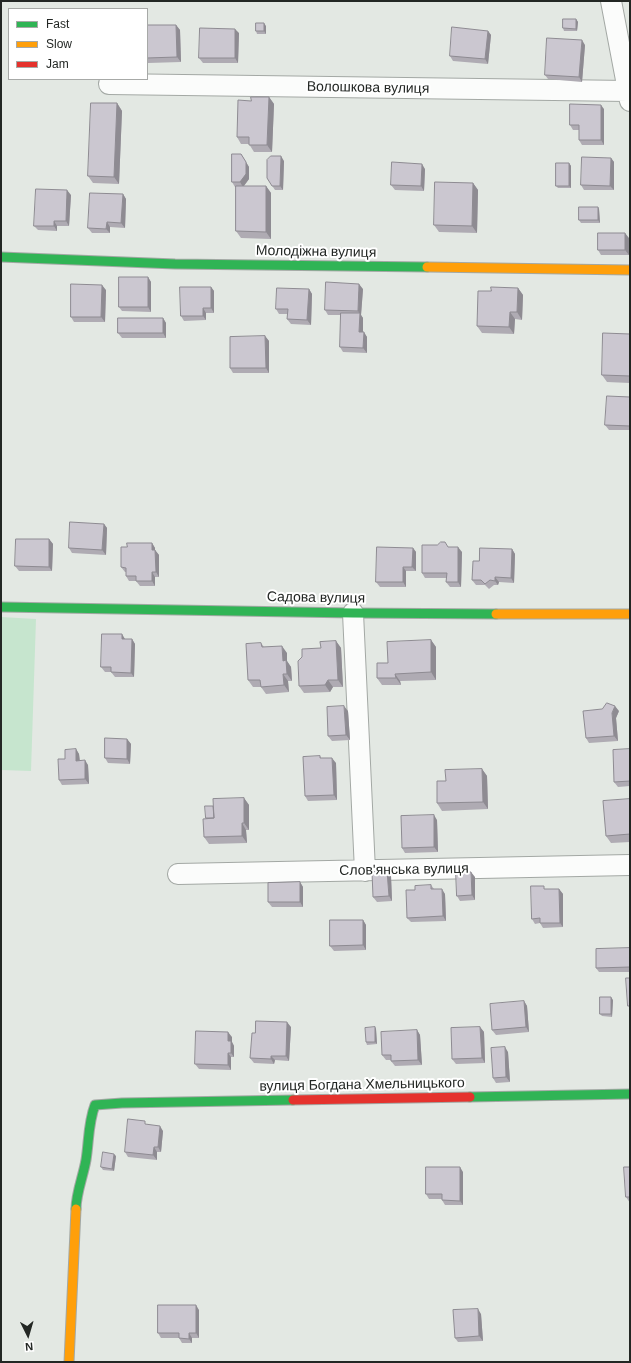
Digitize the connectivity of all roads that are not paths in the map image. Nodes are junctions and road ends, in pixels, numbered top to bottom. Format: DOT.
graph roads {
  1 [pos="611,1"];
  2 [pos="109,84"];
  3 [pos="629,96"];
  4 [pos="1,257"];
  5 [pos="630,270"];
  6 [pos="1,607"];
  7 [pos="353,613"];
  8 [pos="630,614"];
  9 [pos="630,865"];
  10 [pos="365,871"];
  11 [pos="178,874"];
  12 [pos="630,1094"];
  13 [pos="69,1362"];
  1 -- 3 [label="street"];
  2 -- 3 [label="street, Волошкова вулиця"];
  4 -- 5 [label="street, Молодіжна вулиця"];
  6 -- 7 [label="street, Садова вулиця"];
  7 -- 8 [label="street, Садова вулиця"];
  7 -- 10 [label="street"];
  9 -- 10 [label="street, Слов'янська вулиця"];
  10 -- 11 [label="street, Слов'янська вулиця"];
  12 -- 13 [label="street, вулиця Богдана Хмельницького"];
}
